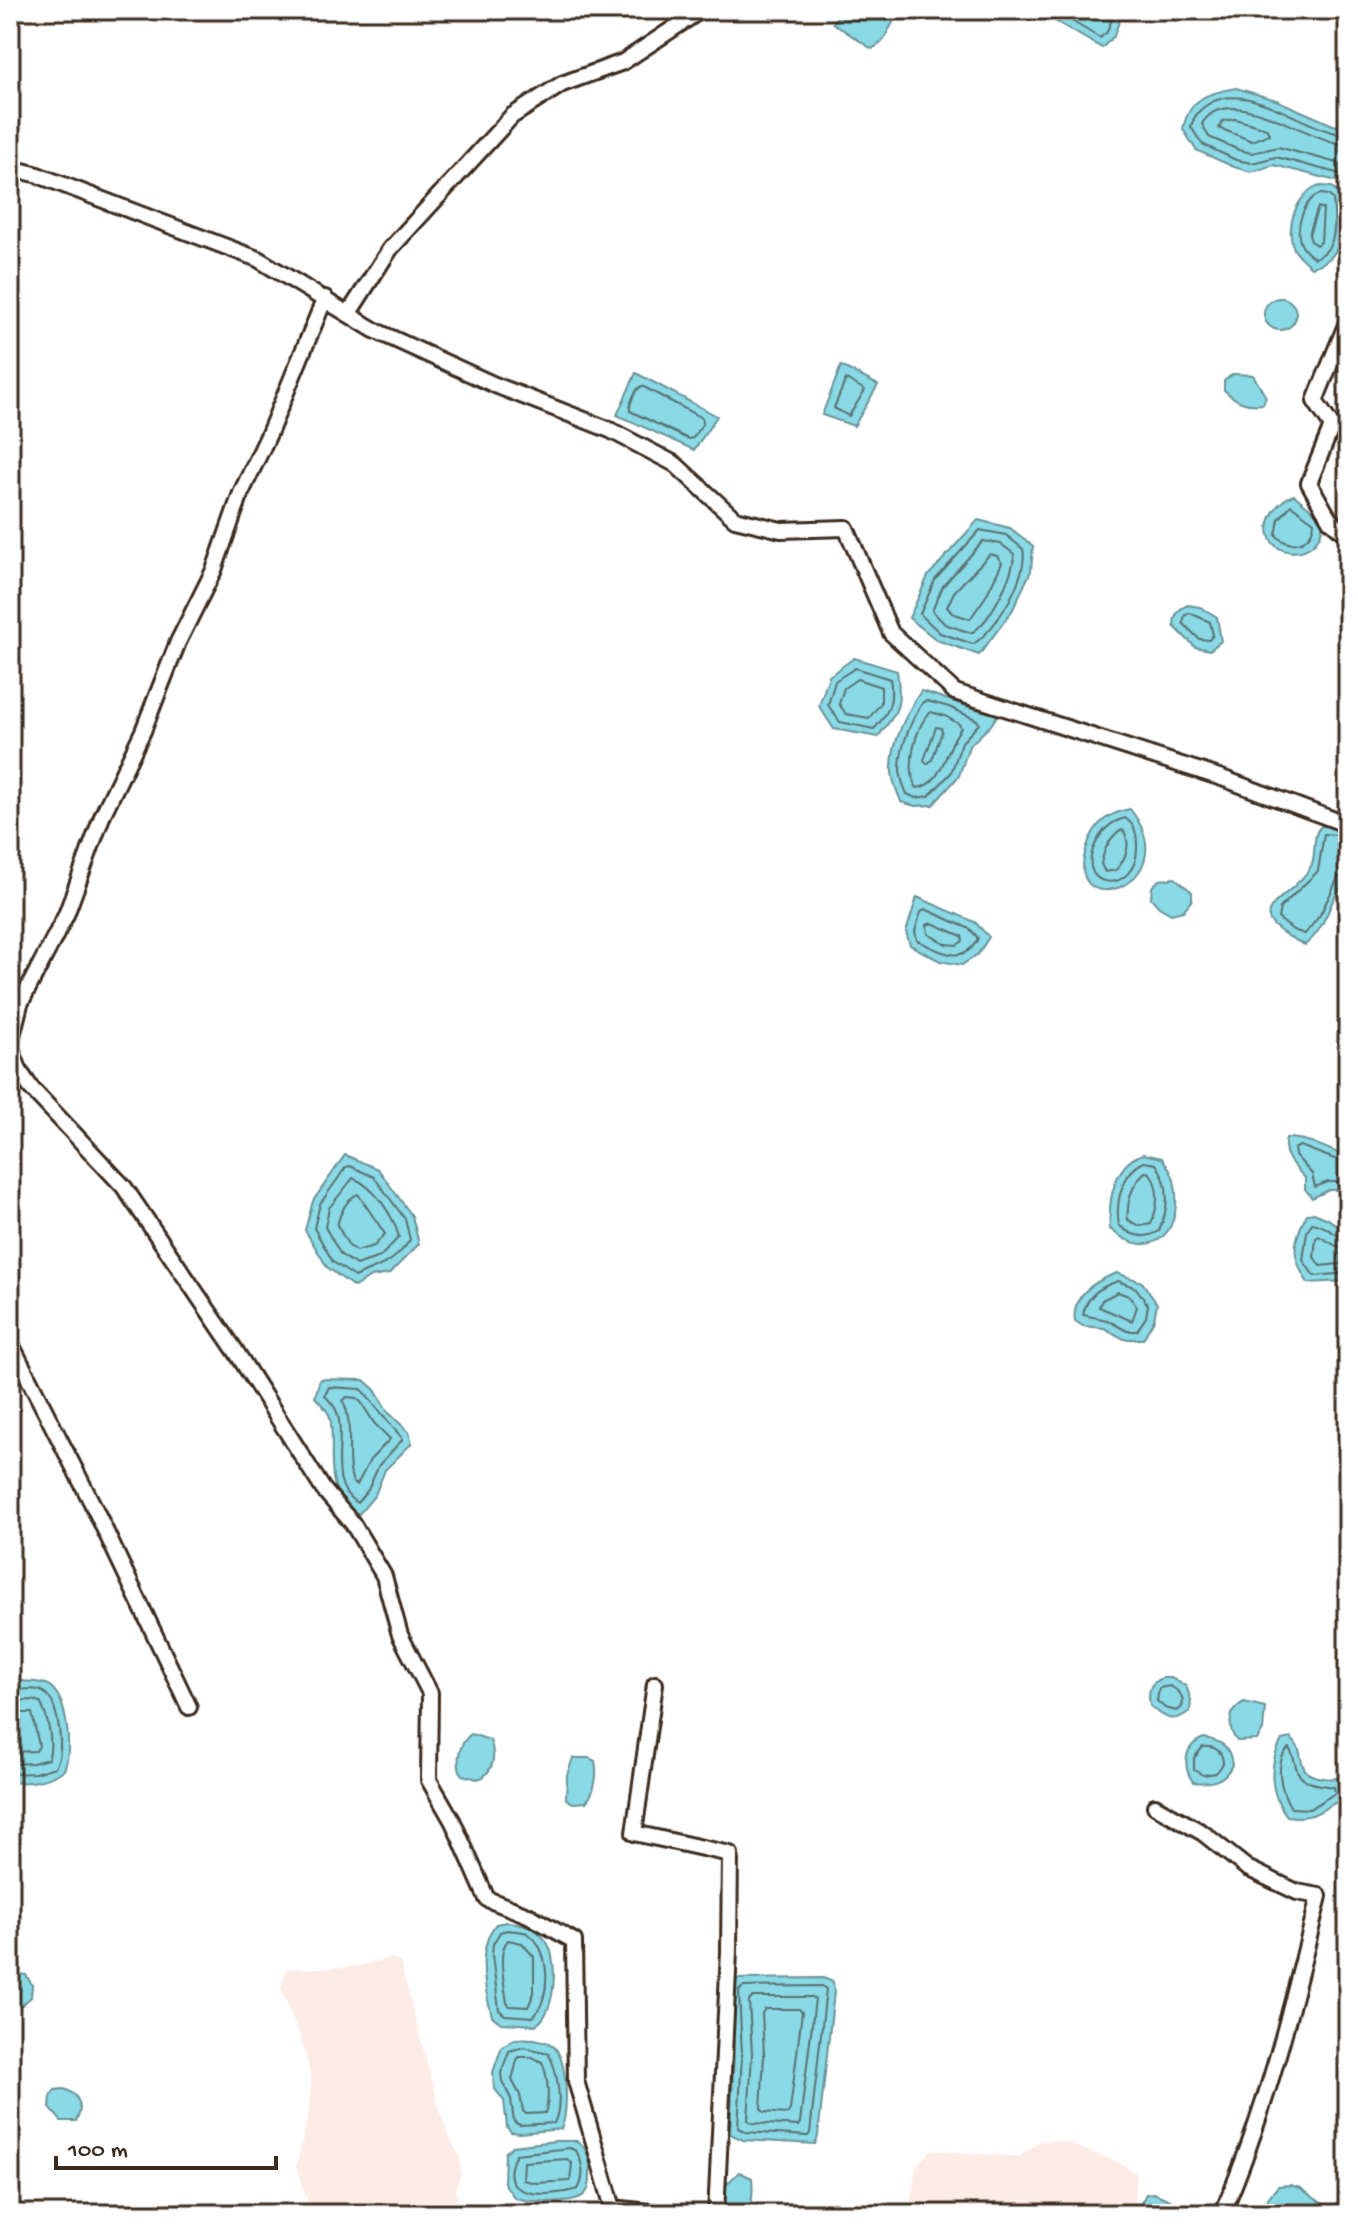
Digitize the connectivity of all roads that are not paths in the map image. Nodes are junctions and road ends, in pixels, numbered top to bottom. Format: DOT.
graph roads {
  1 [pos="701,10"];
  2 [pos="10,168"];
  3 [pos="325,298"];
  4 [pos="349,313"];
  5 [pos="1348,320"];
  6 [pos="1348,536"];
  7 [pos="1348,825"];
  8 [pos="10,1045"];
  9 [pos="10,1342"];
  10 [pos="655,1684"];
  11 [pos="189,1707"];
  12 [pos="1155,1806"];
  13 [pos="667,2214"];
  14 [pos="716,2214"];
  15 [pos="1222,2214"];
  1 -- 4 [label="street"];
  2 -- 3 [label="street"];
  3 -- 4 [label="street"];
  3 -- 8 [label="street"];
  4 -- 7 [label="street"];
  5 -- 6 [label="street"];
  8 -- 13 [label="street"];
  9 -- 11 [label="street"];
  10 -- 14 [label="street"];
  12 -- 15 [label="street"];
}
